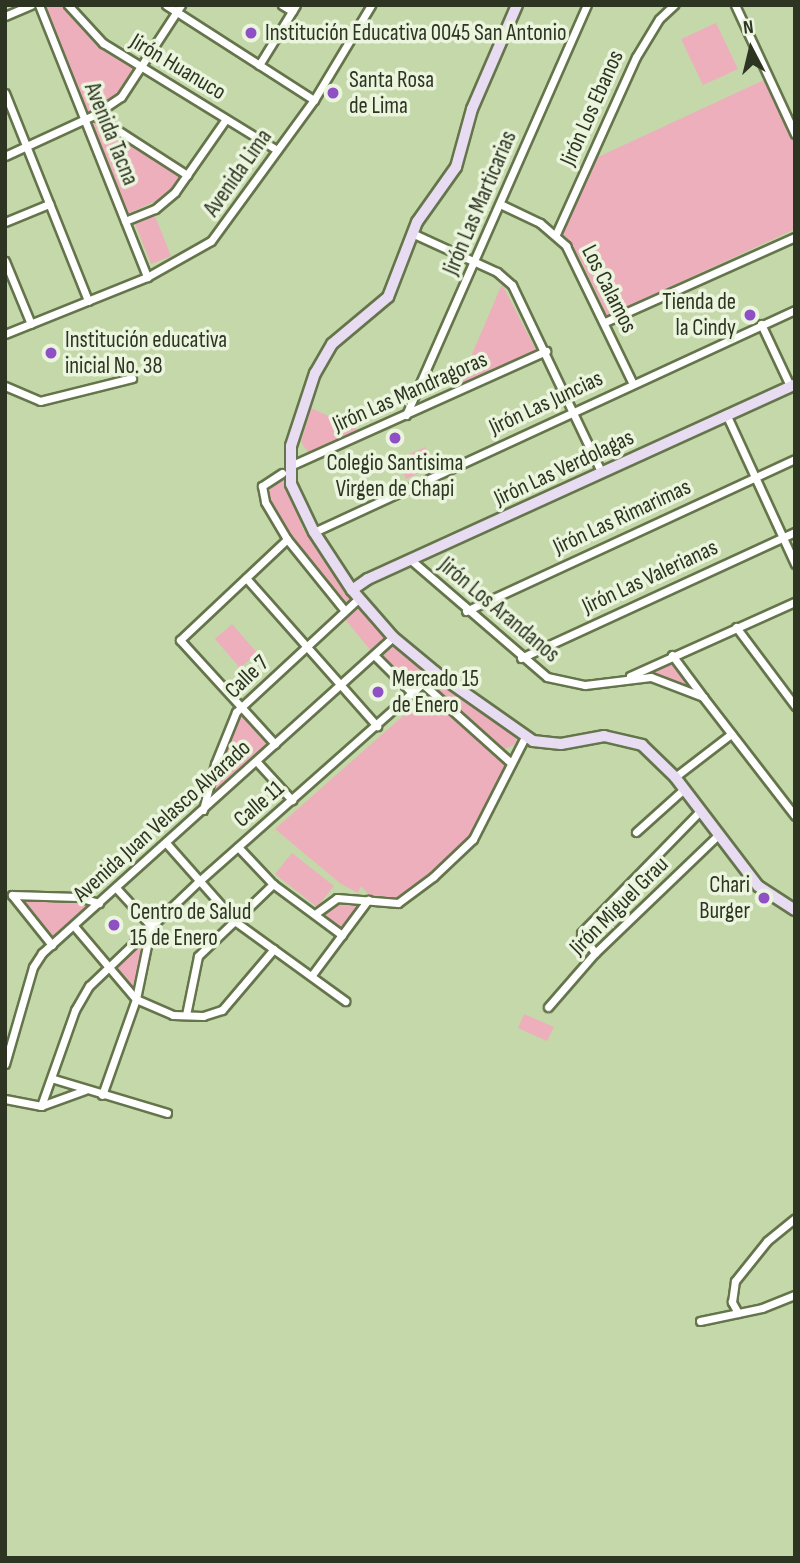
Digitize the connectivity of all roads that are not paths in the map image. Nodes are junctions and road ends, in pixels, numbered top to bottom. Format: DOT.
graph roads {
  1 [pos="31,5"];
  2 [pos="39,5"];
  3 [pos="68,5"];
  4 [pos="166,5"];
  5 [pos="282,5"];
  6 [pos="370,5"];
  7 [pos="517,5"];
  8 [pos="587,5"];
  9 [pos="674,5"];
  10 [pos="735,5"];
  11 [pos="294,8"];
  12 [pos="179,9"];
  13 [pos="5,16"];
  14 [pos="259,65"];
  15 [pos="142,68"];
  16 [pos="5,93"];
  17 [pos="314,100"];
  18 [pos="94,115"];
  19 [pos="226,118"];
  20 [pos="85,120"];
  21 [pos="795,134"];
  22 [pos="26,148"];
  23 [pos="276,150"];
  24 [pos="5,156"];
  25 [pos="187,175"];
  26 [pos="49,204"];
  27 [pos="500,204"];
  28 [pos="125,221"];
  29 [pos="5,222"];
  30 [pos="414,234"];
  31 [pos="556,234"];
  32 [pos="795,237"];
  33 [pos="5,261"];
  34 [pos="476,264"];
  35 [pos="147,277"];
  36 [pos="88,301"];
  37 [pos="795,310"];
  38 [pos="605,322"];
  39 [pos="31,324"];
  40 [pos="761,324"];
  41 [pos="5,334"];
  42 [pos="545,351"];
  43 [pos="132,378"];
  44 [pos="633,384"];
  45 [pos="792,385"];
  46 [pos="5,386"];
  47 [pos="573,412"];
  48 [pos="726,414"];
  49 [pos="406,415"];
  50 [pos="795,459"];
  51 [pos="286,470"];
  52 [pos="601,472"];
  53 [pos="754,477"];
  54 [pos="314,532"];
  55 [pos="795,532"];
  56 [pos="782,538"];
  57 [pos="287,539"];
  58 [pos="411,561"];
  59 [pos="795,564"];
  60 [pos="246,578"];
  61 [pos="356,594"];
  62 [pos="795,602"];
  63 [pos="345,611"];
  64 [pos="466,611"];
  65 [pos="736,627"];
  66 [pos="393,637"];
  67 [pos="306,649"];
  68 [pos="375,656"];
  69 [pos="672,656"];
  70 [pos="521,658"];
  71 [pos="435,672"];
  72 [pos="626,678"];
  73 [pos="424,685"];
  74 [pos="342,688"];
  75 [pos="414,695"];
  76 [pos="704,697"];
  77 [pos="242,706"];
  78 [pos="795,706"];
  79 [pos="377,726"];
  80 [pos="731,734"];
  81 [pos="525,737"];
  82 [pos="275,744"];
  83 [pos="257,762"];
  84 [pos="511,763"];
  85 [pos="675,777"];
  86 [pos="684,789"];
  87 [pos="292,800"];
  88 [pos="204,810"];
  89 [pos="701,810"];
  90 [pos="795,816"];
  91 [pos="636,832"];
  92 [pos="719,834"];
  93 [pos="167,844"];
  94 [pos="238,847"];
  95 [pos="198,882"];
  96 [pos="273,884"];
  97 [pos="117,889"];
  98 [pos="368,900"];
  99 [pos="99,903"];
  100 [pos="795,910"];
  101 [pos="315,914"];
  102 [pos="236,922"];
  103 [pos="74,926"];
  104 [pos="151,926"];
  105 [pos="342,935"];
  106 [pos="51,945"];
  107 [pos="274,949"];
  108 [pos="595,953"];
  109 [pos="110,967"];
  110 [pos="312,975"];
  111 [pos="136,999"];
  112 [pos="345,1001"];
  113 [pos="548,1007"];
  114 [pos="186,1015"];
  115 [pos="5,1064"];
  116 [pos="54,1079"];
  117 [pos="85,1090"];
  118 [pos="102,1095"];
  119 [pos="5,1099"];
  120 [pos="41,1106"];
  121 [pos="167,1113"];
  122 [pos="795,1218"];
  123 [pos="795,1295"];
  124 [pos="737,1313"];
  125 [pos="700,1321"];
  1 -- 13 [label="street"];
  2 -- 20 [label="street, Avenida Tacna"];
  3 -- 15 [label="street, Jirón Huanuco"];
  4 -- 12 [label="street"];
  5 -- 11 [label="street"];
  6 -- 17 [label="street, Avenida Lima"];
  7 -- 30 [label="street"];
  8 -- 27 [label="street, Jirón Las Marticarias"];
  9 -- 31 [label="street, Jirón Los Ebanos"];
  10 -- 21 [label="street"];
  11 -- 14 [label="street"];
  12 -- 14 [label="street"];
  12 -- 15 [label="street"];
  14 -- 17 [label="street"];
  15 -- 18 [label="street"];
  15 -- 19 [label="street, Jirón Huanuco"];
  16 -- 22 [label="street"];
  17 -- 23 [label="street, Avenida Lima"];
  18 -- 20 [label="street"];
  18 -- 25 [label="street"];
  19 -- 23 [label="street, Jirón Huanuco"];
  19 -- 25 [label="street"];
  20 -- 22 [label="street"];
  20 -- 28 [label="street, Avenida Tacna"];
  22 -- 24 [label="street"];
  22 -- 26 [label="street"];
  23 -- 35 [label="street, Avenida Lima"];
  25 -- 28 [label="street"];
  26 -- 29 [label="street"];
  26 -- 36 [label="street"];
  27 -- 31 [label="street, Los Calamos"];
  27 -- 34 [label="street, Jirón Las Marticarias"];
  28 -- 35 [label="street, Avenida Tacna"];
  30 -- 34 [label="street"];
  30 -- 51 [label="street"];
  31 -- 38 [label="street, Los Calamos"];
  32 -- 38 [label="street"];
  33 -- 39 [label="street"];
  34 -- 42 [label="street"];
  34 -- 49 [label="street, Jirón Las Marticarias"];
  35 -- 36 [label="street, Avenida Lima"];
  36 -- 39 [label="street, Avenida Lima"];
  37 -- 40 [label="street, Jirón Las Juncias"];
  38 -- 44 [label="street, Los Calamos"];
  39 -- 41 [label="street, Avenida Lima"];
  40 -- 44 [label="street, Jirón Las Juncias"];
  40 -- 45 [label="street"];
  42 -- 47 [label="street"];
  42 -- 49 [label="street, Jirón Las Mandragoras"];
  43 -- 46 [label="street"];
  44 -- 47 [label="street, Jirón Las Juncias"];
  45 -- 48 [label="street, Jirón Las Verdolagas"];
  47 -- 52 [label="street"];
  47 -- 54 [label="street, Jirón Las Juncias"];
  48 -- 52 [label="street, Jirón Las Verdolagas"];
  48 -- 53 [label="street"];
  49 -- 51 [label="street, Jirón Las Mandragoras"];
  50 -- 53 [label="street, Jirón Las Rimarimas"];
  51 -- 54 [label="street"];
  51 -- 57 [label="street"];
  52 -- 58 [label="street, Jirón Las Verdolagas"];
  53 -- 56 [label="street"];
  53 -- 64 [label="street, Jirón Las Rimarimas"];
  54 -- 61 [label="street"];
  55 -- 56 [label="street, Jirón Las Valerianas"];
  56 -- 59 [label="street"];
  56 -- 70 [label="street, Jirón Las Valerianas"];
  57 -- 60 [label="street"];
  57 -- 63 [label="street"];
  58 -- 61 [label="street, Jirón Las Verdolagas"];
  58 -- 64 [label="street, Jirón Los Arandanos"];
  60 -- 67 [label="street"];
  60 -- 77 [label="street"];
  61 -- 63 [label="street, Calle 7"];
  61 -- 66 [label="street"];
  62 -- 65 [label="street"];
  63 -- 67 [label="street, Calle 7"];
  64 -- 70 [label="street, Jirón Los Arandanos"];
  65 -- 69 [label="street"];
  65 -- 78 [label="street"];
  66 -- 68 [label="street, Avenida Juan Velasco Alvarado"];
  66 -- 71 [label="street"];
  67 -- 74 [label="street"];
  67 -- 77 [label="street, Calle 7"];
  68 -- 74 [label="street, Avenida Juan Velasco Alvarado"];
  68 -- 75 [label="street"];
  69 -- 72 [label="street"];
  69 -- 76 [label="street"];
  70 -- 72 [label="street, Jirón Los Arandanos"];
  71 -- 73 [label="street, Calle 11"];
  71 -- 81 [label="street"];
  72 -- 76 [label="street, Jirón Los Arandanos"];
  73 -- 75 [label="street, Calle 11"];
  73 -- 84 [label="street"];
  74 -- 79 [label="street"];
  74 -- 82 [label="street, Avenida Juan Velasco Alvarado"];
  75 -- 79 [label="street, Calle 11"];
  76 -- 80 [label="street"];
  77 -- 82 [label="street"];
  77 -- 88 [label="street, Calle 7"];
  79 -- 87 [label="street, Calle 11"];
  80 -- 85 [label="street"];
  80 -- 90 [label="street"];
  81 -- 84 [label="street"];
  81 -- 85 [label="street"];
  82 -- 83 [label="street, Avenida Juan Velasco Alvarado"];
  83 -- 87 [label="street"];
  83 -- 88 [label="street, Avenida Juan Velasco Alvarado"];
  84 -- 98 [label="street"];
  85 -- 86 [label="street"];
  86 -- 89 [label="street"];
  86 -- 91 [label="street"];
  87 -- 94 [label="street, Calle 11"];
  88 -- 93 [label="street, Avenida Juan Velasco Alvarado"];
  89 -- 92 [label="street"];
  89 -- 108 [label="street"];
  92 -- 100 [label="street"];
  92 -- 108 [label="street, Jirón Miguel Grau"];
  93 -- 95 [label="street"];
  93 -- 97 [label="street, Avenida Juan Velasco Alvarado"];
  94 -- 95 [label="street, Calle 11"];
  94 -- 96 [label="street"];
  95 -- 102 [label="street"];
  95 -- 104 [label="street, Calle 11"];
  96 -- 101 [label="street"];
  96 -- 102 [label="street"];
  97 -- 99 [label="street, Avenida Juan Velasco Alvarado"];
  97 -- 104 [label="street"];
  98 -- 101 [label="street"];
  98 -- 105 [label="street"];
  99 -- 103 [label="street, Avenida Juan Velasco Alvarado"];
  99 -- 106 [label="street"];
  101 -- 105 [label="street"];
  102 -- 107 [label="street"];
  102 -- 114 [label="street"];
  103 -- 106 [label="street, Avenida Juan Velasco Alvarado"];
  103 -- 109 [label="street"];
  104 -- 109 [label="street, Calle 11"];
  104 -- 111 [label="street"];
  105 -- 110 [label="street"];
  106 -- 115 [label="street, Avenida Juan Velasco Alvarado"];
  107 -- 110 [label="street"];
  107 -- 114 [label="street"];
  108 -- 113 [label="street, Jirón Miguel Grau"];
  109 -- 111 [label="street"];
  109 -- 116 [label="street, Calle 11"];
  110 -- 112 [label="street"];
  111 -- 114 [label="street"];
  111 -- 118 [label="street"];
  116 -- 117 [label="street"];
  116 -- 120 [label="street, Calle 11"];
  117 -- 118 [label="street"];
  117 -- 120 [label="street"];
  118 -- 121 [label="street"];
  119 -- 120 [label="street"];
  122 -- 124 [label="street"];
  123 -- 124 [label="street"];
  124 -- 125 [label="street"];
}
